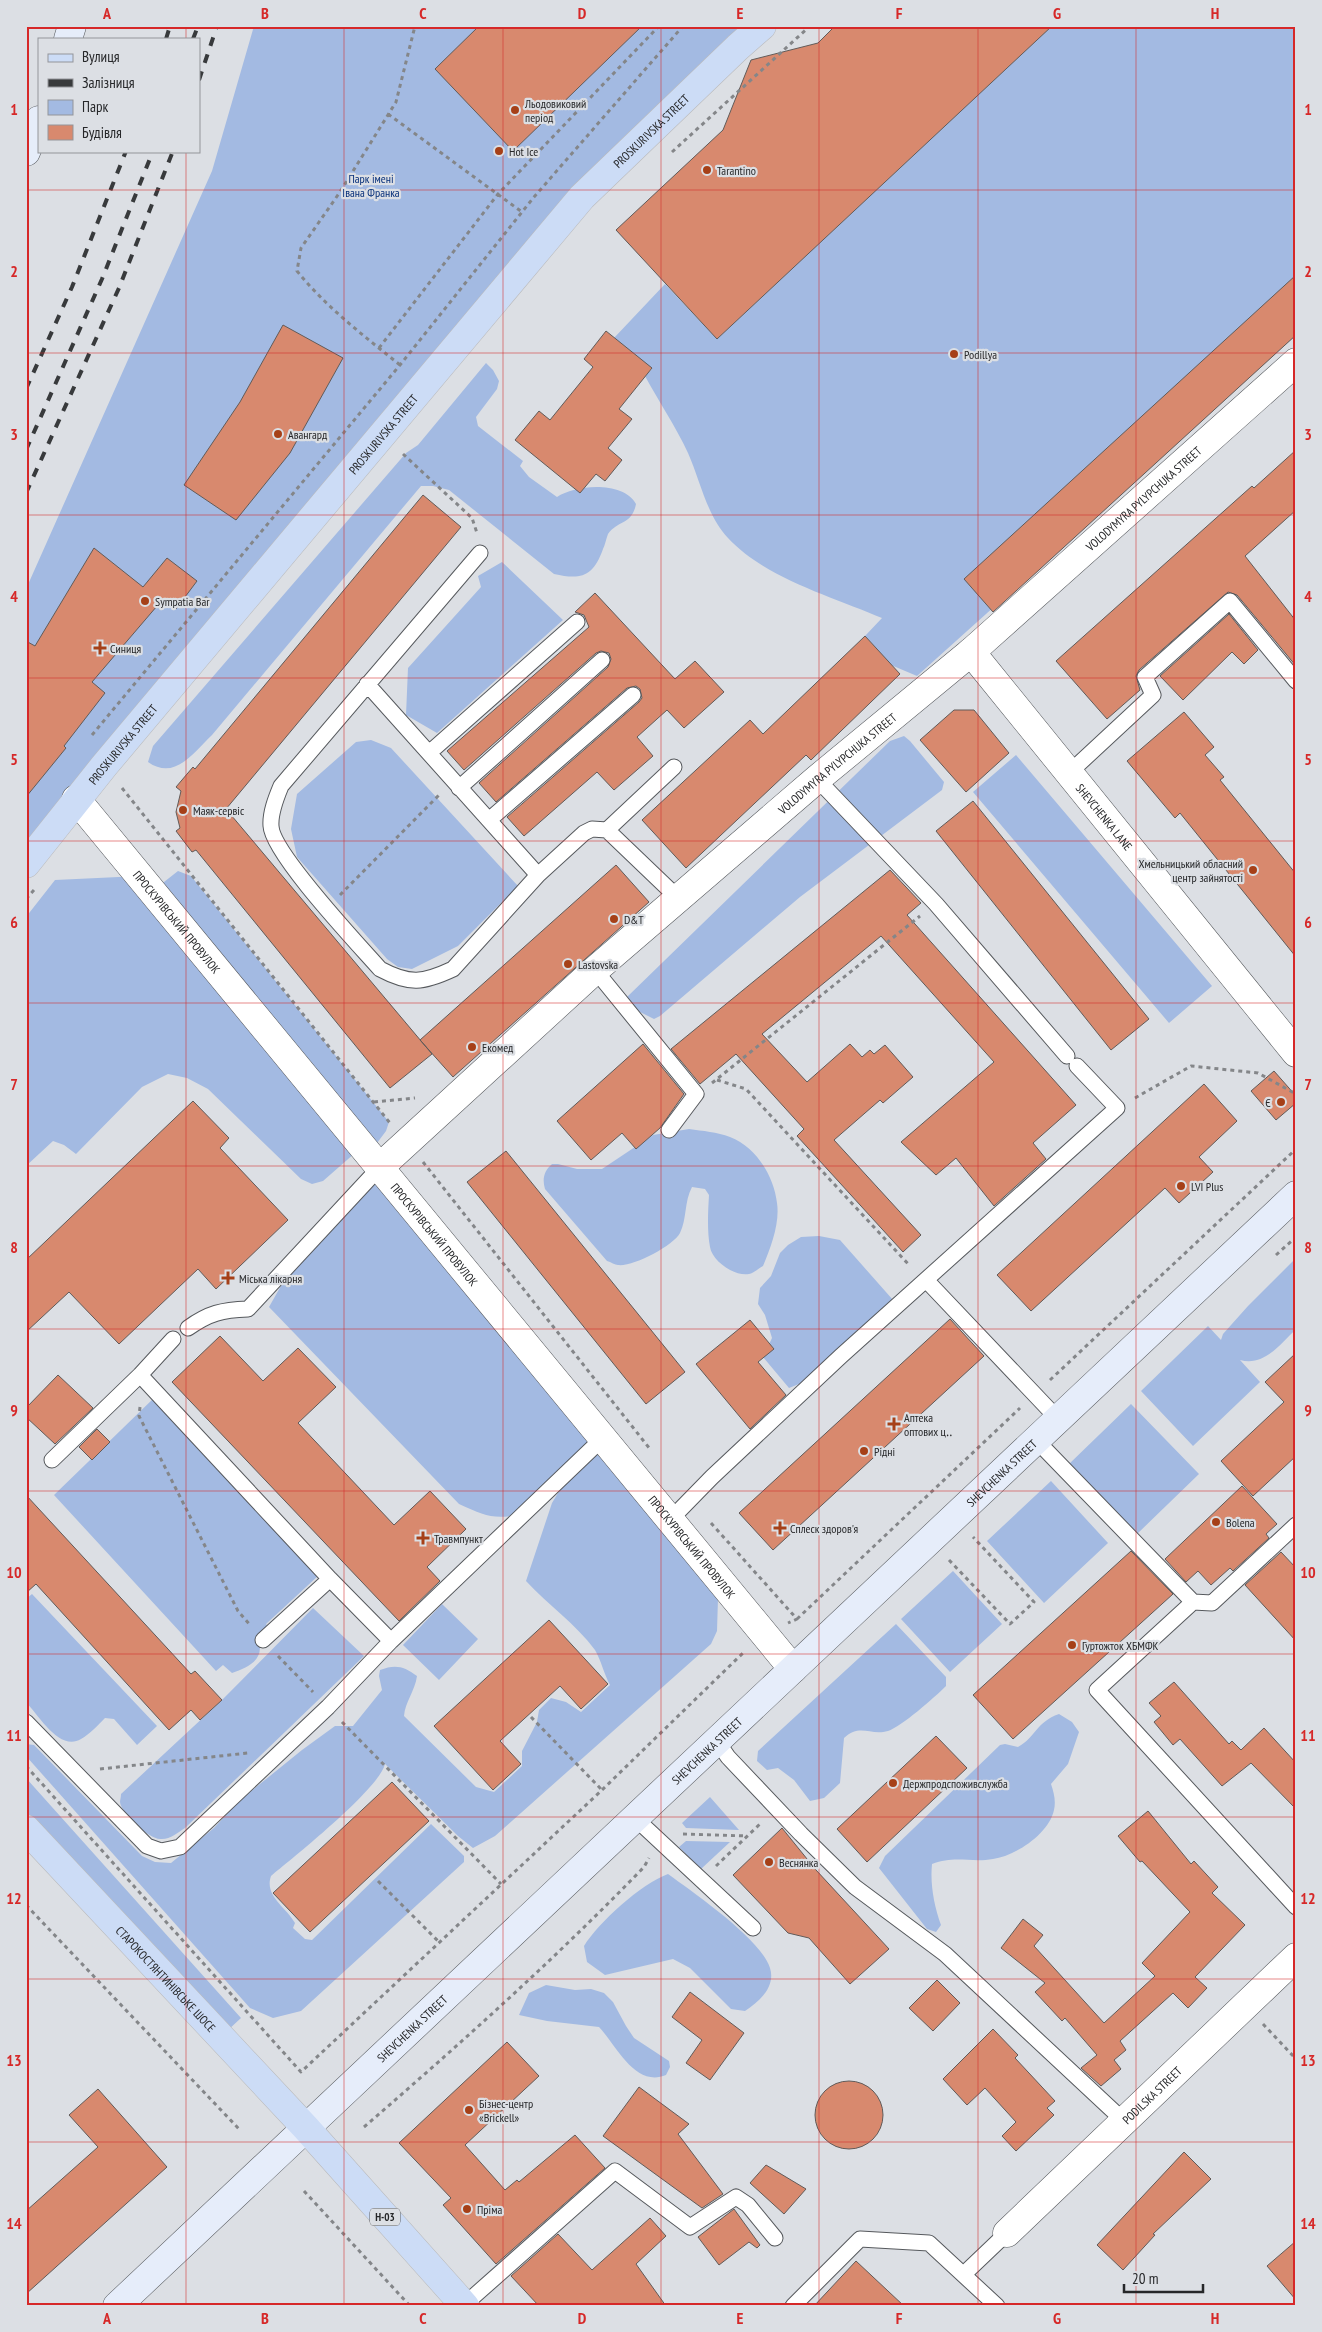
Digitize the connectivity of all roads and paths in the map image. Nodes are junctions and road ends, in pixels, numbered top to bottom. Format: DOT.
graph roads {
  1 [pos="72,26"];
  2 [pos="415,26"];
  3 [pos="659,26"];
  4 [pos="683,26"];
  5 [pos="762,26"];
  6 [pos="810,26"];
  7 [pos="68,38"];
  8 [pos="388,114"];
  9 [pos="38,122"];
  10 [pos="26,152"];
  11 [pos="665,158"];
  12 [pos="498,194"];
  13 [pos="522,212"];
  14 [pos="379,348"];
  15 [pos="1296,362"];
  16 [pos="400,365"];
  17 [pos="408,448"];
  18 [pos="403,454"];
  19 [pos="397,461"];
  20 [pos="480,553"];
  21 [pos="577,622"];
  22 [pos="971,652"];
  23 [pos="602,660"];
  24 [pos="1296,681"];
  25 [pos="367,684"];
  26 [pos="633,695"];
  27 [pos="91,736"];
  28 [pos="429,753"];
  29 [pos="674,767"];
  30 [pos="1069,773"];
  31 [pos="817,779"];
  32 [pos="117,782"];
  33 [pos="456,784"];
  34 [pos="76,799"];
  35 [pos="489,820"];
  36 [pos="607,830"];
  37 [pos="26,864"];
  38 [pos="538,876"];
  39 [pos="678,898"];
  40 [pos="936,904"];
  41 [pos="328,908"];
  42 [pos="595,970"];
  43 [pos="1296,1054"];
  44 [pos="717,1080"];
  45 [pos="696,1094"];
  46 [pos="1296,1094"];
  47 [pos="421,1097"];
  48 [pos="373,1102"];
  49 [pos="1117,1108"];
  50 [pos="669,1130"];
  51 [pos="406,1143"];
  52 [pos="380,1167"];
  53 [pos="1296,1195"];
  54 [pos="1296,1237"];
  55 [pos="1274,1256"];
  56 [pos="927,1281"];
  57 [pos="188,1328"];
  58 [pos="173,1340"];
  59 [pos="140,1375"];
  60 [pos="1058,1419"];
  61 [pos="603,1438"];
  62 [pos="1036,1440"];
  63 [pos="654,1454"];
  64 [pos="52,1460"];
  65 [pos="690,1500"];
  66 [pos="670,1520"];
  67 [pos="1296,1525"];
  68 [pos="969,1533"];
  69 [pos="944,1555"];
  70 [pos="330,1579"];
  71 [pos="1192,1602"];
  72 [pos="764,1634"];
  73 [pos="263,1640"];
  74 [pos="391,1641"];
  75 [pos="793,1669"];
  76 [pos="328,1708"];
  77 [pos="531,1717"];
  78 [pos="26,1722"];
  79 [pos="717,1741"];
  80 [pos="284,1750"];
  81 [pos="26,1766"];
  82 [pos="77,1772"];
  83 [pos="602,1790"];
  84 [pos="777,1808"];
  85 [pos="635,1818"];
  86 [pos="26,1829"];
  87 [pos="747,1836"];
  88 [pos="663,1843"];
  89 [pos="702,1879"];
  90 [pos="378,1881"];
  91 [pos="501,1884"];
  92 [pos="26,1906"];
  93 [pos="1296,1907"];
  94 [pos="753,1928"];
  95 [pos="440,1942"];
  96 [pos="1296,1957"];
  97 [pos="1246,2005"];
  98 [pos="1296,2059"];
  99 [pos="1124,2121"];
  100 [pos="364,2127"];
  101 [pos="306,2128"];
  102 [pos="239,2130"];
  103 [pos="304,2191"];
  104 [pos="1007,2233"];
  105 [pos="775,2238"];
  106 [pos="964,2274"];
  107 [pos="465,2305"];
  108 [pos="117,2306"];
  109 [pos="410,2306"];
  110 [pos="793,2306"];
  111 [pos="996,2306"];
  1 -- 7 [label="main road"];
  2 -- 8 [label="path"];
  3 -- 12 [label="path"];
  4 -- 13 [label="path"];
  5 -- 34 [label="main road, PROSKURIVSKA STREET"];
  6 -- 11 [label="path"];
  8 -- 12 [label="path"];
  8 -- 14 [label="path"];
  9 -- 10 [label="main road"];
  12 -- 13 [label="path"];
  12 -- 14 [label="path"];
  13 -- 16 [label="path"];
  14 -- 16 [label="path"];
  15 -- 22 [label="street, VOLODYMYRA PYLYPCHUKA STREET"];
  16 -- 27 [label="path"];
  17 -- 18 [label="path"];
  18 -- 19 [label="path"];
  18 -- 20 [label="path"];
  20 -- 25 [label="lane"];
  21 -- 28 [label="lane"];
  22 -- 30 [label="street, SHEVCHENKA LANE"];
  22 -- 31 [label="street, VOLODYMYRA PYLYPCHUKA STREET"];
  23 -- 33 [label="lane"];
  24 -- 30 [label="lane"];
  25 -- 28 [label="lane"];
  25 -- 41 [label="lane"];
  26 -- 35 [label="lane"];
  28 -- 33 [label="lane"];
  29 -- 36 [label="lane"];
  30 -- 43 [label="street, SHEVCHENKA LANE"];
  31 -- 39 [label="street, VOLODYMYRA PYLYPCHUKA STREET"];
  31 -- 40 [label="lane"];
  32 -- 48 [label="path"];
  33 -- 35 [label="lane"];
  33 -- 41 [label="path"];
  34 -- 37 [label="main road, PROSKURIVSKA STREET"];
  34 -- 52 [label="street, ПРОСКУРІВСЬКИЙ ПРОВУЛОК"];
  35 -- 38 [label="lane"];
  36 -- 38 [label="lane"];
  36 -- 39 [label="lane"];
  38 -- 41 [label="lane"];
  39 -- 42 [label="street, VOLODYMYRA PYLYPCHUKA STREET"];
  40 -- 44 [label="path"];
  40 -- 49 [label="lane"];
  42 -- 45 [label="lane"];
  42 -- 51 [label="street, VOLODYMYRA PYLYPCHUKA STREET"];
  44 -- 45 [label="path"];
  44 -- 56 [label="path"];
  45 -- 50 [label="lane"];
  46 -- 49 [label="path"];
  47 -- 48 [label="path"];
  48 -- 51 [label="path"];
  49 -- 56 [label="lane"];
  51 -- 52 [label="street, VOLODYMYRA PYLYPCHUKA STREET"];
  51 -- 63 [label="path"];
  52 -- 57 [label="lane"];
  52 -- 61 [label="street, ПРОСКУРІВСЬКИЙ ПРОВУЛОК"];
  53 -- 60 [label="main road, SHEVCHENKA STREET"];
  54 -- 55 [label="path"];
  56 -- 60 [label="lane"];
  56 -- 65 [label="lane"];
  58 -- 59 [label="lane"];
  59 -- 64 [label="lane"];
  59 -- 70 [label="lane"];
  59 -- 73 [label="path"];
  60 -- 62 [label="main road, SHEVCHENKA STREET"];
  61 -- 66 [label="street, ПРОСКУРІВСЬКИЙ ПРОВУЛОК"];
  61 -- 74 [label="lane"];
  62 -- 71 [label="lane"];
  62 -- 75 [label="main road, SHEVCHENKA STREET"];
  65 -- 66 [label="lane"];
  65 -- 72 [label="path"];
  66 -- 72 [label="street, ПРОСКУРІВСЬКИЙ ПРОВУЛОК"];
  67 -- 71 [label="lane"];
  68 -- 69 [label="path"];
  70 -- 73 [label="lane"];
  70 -- 74 [label="lane"];
  71 -- 93 [label="lane"];
  72 -- 75 [label="street, ПРОСКУРІВСЬКИЙ ПРОВУЛОК"];
  72 -- 83 [label="path"];
  73 -- 76 [label="path"];
  74 -- 76 [label="lane"];
  75 -- 79 [label="main road, SHEVCHENKA STREET"];
  76 -- 80 [label="lane"];
  76 -- 91 [label="path"];
  77 -- 83 [label="path"];
  78 -- 82 [label="lane"];
  79 -- 84 [label="lane"];
  79 -- 85 [label="main road, SHEVCHENKA STREET"];
  80 -- 82 [label="path"];
  80 -- 82 [label="lane"];
  81 -- 95 [label="path"];
  83 -- 91 [label="path"];
  84 -- 87 [label="path"];
  84 -- 99 [label="lane"];
  85 -- 88 [label="lane"];
  85 -- 101 [label="main road, SHEVCHENKA STREET"];
  86 -- 101 [label="main road, СТАРОКОСТЯНТИНІВСЬКЕ ШОСЕ"];
  87 -- 88 [label="path"];
  87 -- 89 [label="path"];
  88 -- 89 [label="lane"];
  88 -- 100 [label="path"];
  89 -- 94 [label="lane"];
  90 -- 95 [label="path"];
  91 -- 95 [label="path"];
  92 -- 102 [label="path"];
  96 -- 97 [label="street, PODILSKA STREET"];
  97 -- 98 [label="path"];
  97 -- 99 [label="street, PODILSKA STREET"];
  99 -- 104 [label="street, PODILSKA STREET"];
  101 -- 107 [label="main road, Н-03"];
  101 -- 108 [label="main road, SHEVCHENKA STREET"];
  103 -- 109 [label="path"];
  104 -- 106 [label="lane"];
  105 -- 107 [label="lane"];
  106 -- 110 [label="lane"];
  106 -- 111 [label="lane"];
}
